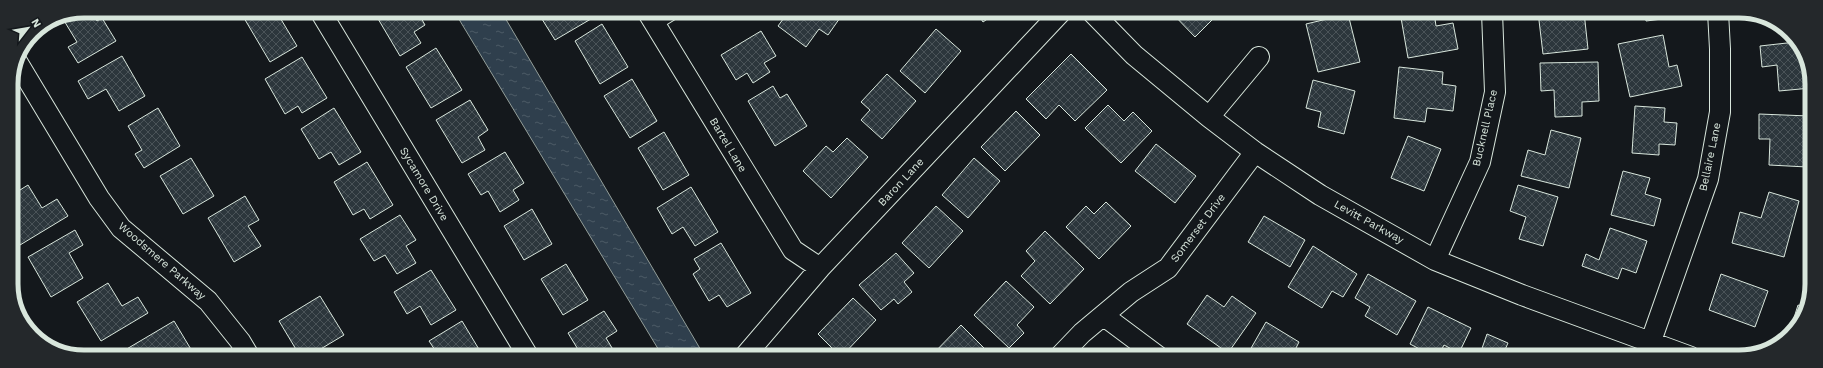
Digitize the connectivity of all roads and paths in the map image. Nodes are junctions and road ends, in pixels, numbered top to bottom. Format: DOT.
graph roads {
  1 [pos="324,18"];
  2 [pos="658,18"];
  3 [pos="1055,18"];
  4 [pos="1098,18"];
  5 [pos="1492,18"];
  6 [pos="1718,18"];
  7 [pos="1259,57"];
  8 [pos="20,67"];
  9 [pos="1208,117"];
  10 [pos="1255,152"];
  11 [pos="1435,260"];
  12 [pos="820,268"];
  13 [pos="1104,316"];
  14 [pos="1651,341"];
  15 [pos="246,350"];
  16 [pos="524,350"];
  17 [pos="749,350"];
  18 [pos="1066,350"];
  19 [pos="1150,350"];
  20 [pos="1674,350"];
  1 -- 16 [label="street, Sycamore Drive"];
  2 -- 12 [label="street, Bartel Lane"];
  3 -- 12 [label="street, Baron Lane"];
  4 -- 9 [label="street, Levitt Parkway"];
  5 -- 11 [label="street, Bucknell Place"];
  6 -- 14 [label="street, Bellaire Lane"];
  7 -- 9 [label="street"];
  8 -- 15 [label="street, Woodsmere Parkway"];
  9 -- 10 [label="street, Levitt Parkway"];
  10 -- 11 [label="street, Levitt Parkway"];
  10 -- 13 [label="street, Somerset Drive"];
  11 -- 14 [label="street, Levitt Parkway"];
  12 -- 17 [label="street, Baron Lane"];
  13 -- 18 [label="street, Somerset Drive"];
  13 -- 19 [label="street"];
  14 -- 20 [label="street, Levitt Parkway"];
}
